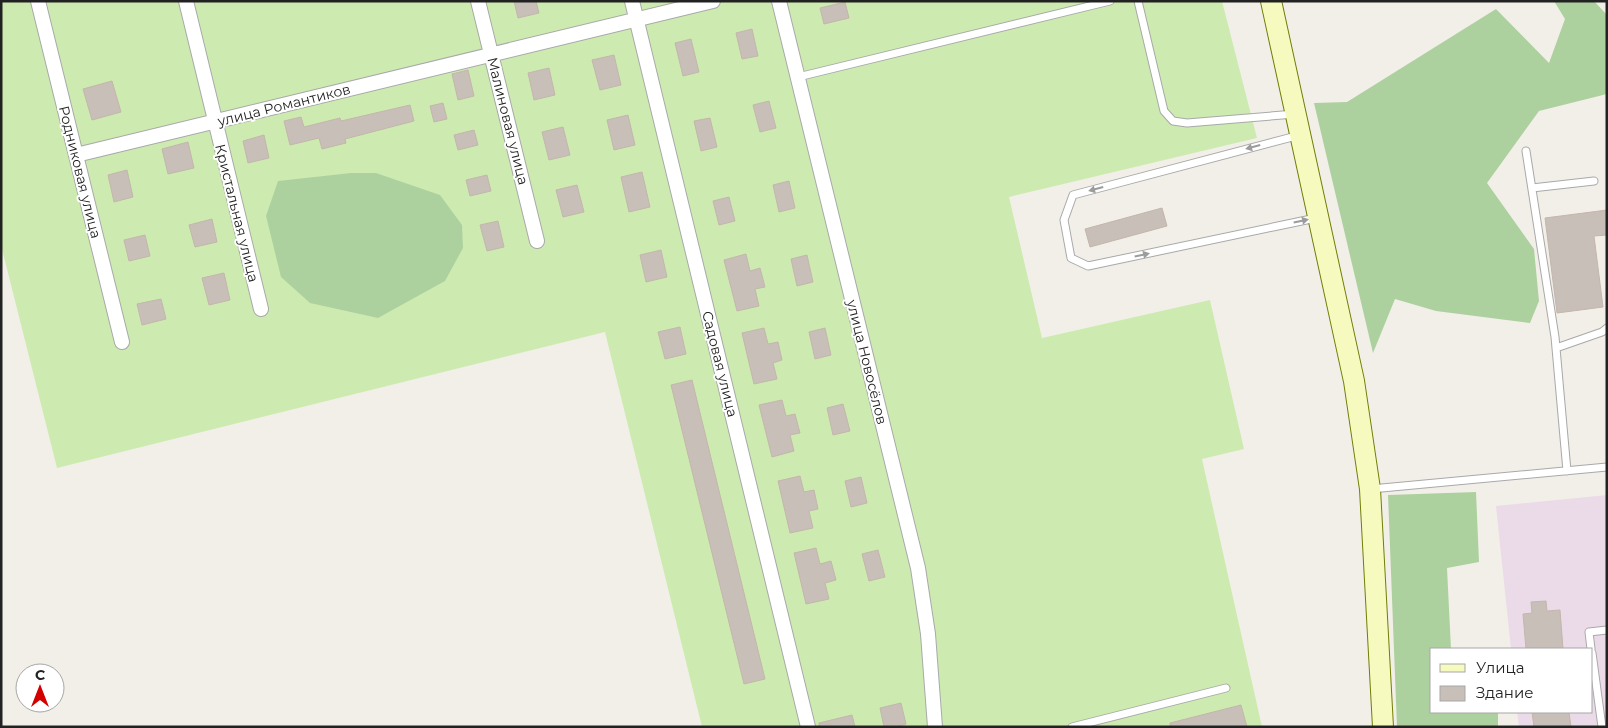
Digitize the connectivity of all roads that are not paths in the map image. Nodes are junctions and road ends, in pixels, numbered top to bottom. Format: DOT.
graph roads {
  1 [pos="38,1"];
  2 [pos="186,1"];
  3 [pos="478,1"];
  4 [pos="632,1"];
  5 [pos="713,1"];
  6 [pos="779,1"];
  7 [pos="1110,1"];
  8 [pos="1138,1"];
  9 [pos="1271,1"];
  10 [pos="636,20"];
  11 [pos="491,55"];
  12 [pos="798,77"];
  13 [pos="1296,114"];
  14 [pos="215,121"];
  15 [pos="1300,135"];
  16 [pos="1526,151"];
  17 [pos="76,155"];
  18 [pos="1594,181"];
  19 [pos="1532,188"];
  20 [pos="1319,217"];
  21 [pos="537,242"];
  22 [pos="261,308"];
  23 [pos="1607,328"];
  24 [pos="122,342"];
  25 [pos="1556,348"];
  26 [pos="1607,467"];
  27 [pos="1567,471"];
  28 [pos="1370,489"];
  29 [pos="1607,630"];
  30 [pos="1591,648"];
  31 [pos="1593,660"];
  32 [pos="1226,688"];
  33 [pos="808,727"];
  34 [pos="936,727"];
  35 [pos="1072,727"];
  36 [pos="1383,727"];
  37 [pos="1602,727"];
  1 -- 17 [label="street, Родниковая улица"];
  2 -- 14 [label="street, Кристальная улица"];
  3 -- 11 [label="street, Малиновая улица"];
  4 -- 10 [label="street, Садовая улица"];
  5 -- 10 [label="street, улица Романтиков"];
  6 -- 12 [label="street, улица Новосёлов"];
  7 -- 12 [label="lane"];
  8 -- 13 [label="lane"];
  9 -- 13 [label="main road"];
  10 -- 11 [label="street, улица Романтиков"];
  10 -- 33 [label="street, Садовая улица"];
  11 -- 14 [label="street, улица Романтиков"];
  11 -- 21 [label="street, Малиновая улица"];
  12 -- 34 [label="street, улица Новосёлов"];
  13 -- 15 [label="main road"];
  14 -- 17 [label="street, улица Романтиков"];
  14 -- 22 [label="street, Кристальная улица"];
  15 -- 20 [label="main road"];
  15 -- 20 [label="lane, one-way"];
  16 -- 19 [label="lane"];
  17 -- 24 [label="street, Родниковая улица"];
  18 -- 19 [label="lane"];
  19 -- 25 [label="lane"];
  20 -- 28 [label="main road"];
  23 -- 25 [label="lane"];
  25 -- 27 [label="lane"];
  26 -- 27 [label="lane"];
  27 -- 28 [label="lane"];
  28 -- 36 [label="main road"];
  29 -- 30 [label="lane"];
  31 -- 37 [label="lane"];
  32 -- 35 [label="lane"];
}
